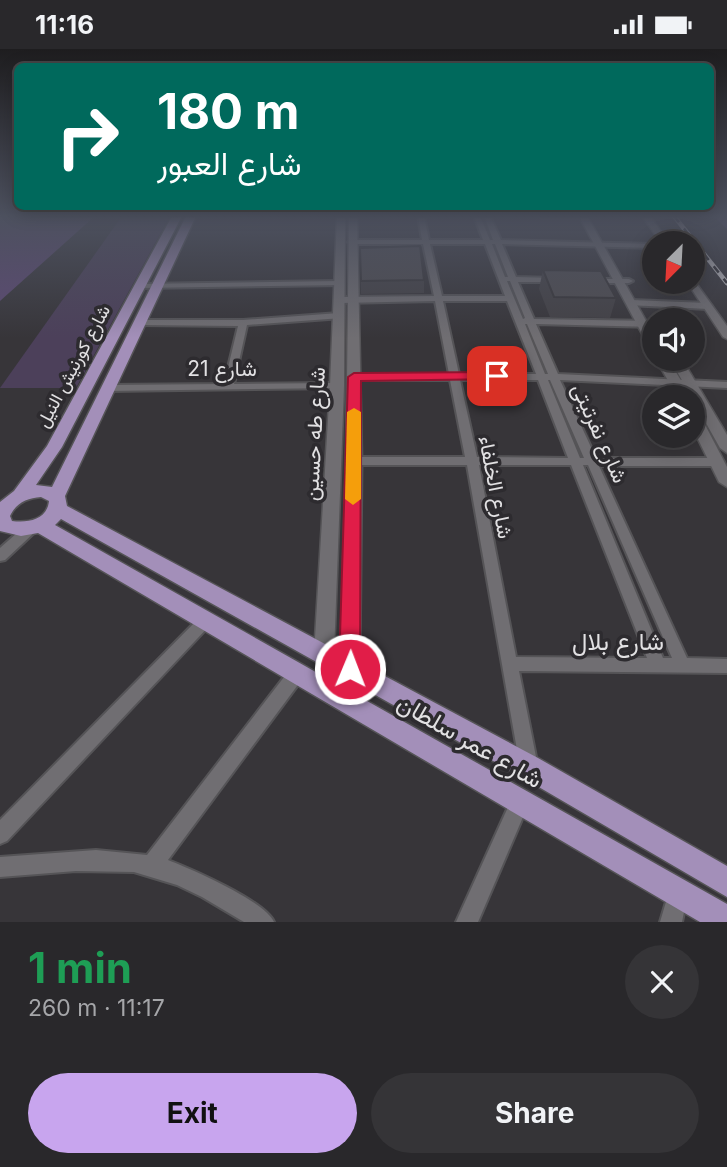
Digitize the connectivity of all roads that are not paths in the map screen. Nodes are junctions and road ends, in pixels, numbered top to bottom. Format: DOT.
graph roads {
  1 [pos="155,257"];
  2 [pos="171,257"];
  3 [pos="340,257"];
  4 [pos="350,257"];
  5 [pos="428,257"];
  6 [pos="500,257"];
  7 [pos="610,257"];
  8 [pos="509,279"];
  9 [pos="566,280"];
  10 [pos="579,280"];
  11 [pos="624,281"];
  12 [pos="340,283"];
  13 [pos="139,286"];
  14 [pos="157,286"];
  15 [pos="700,294"];
  16 [pos="511,298"];
  17 [pos="438,299"];
  18 [pos="346,300"];
  19 [pos="637,304"];
  20 [pos="708,306"];
  21 [pos="642,310"];
  22 [pos="339,316"];
  23 [pos="525,321"];
  24 [pos="140,322"];
  25 [pos="243,323"];
  26 [pos="642,324"];
  27 [pos="727,335"];
  28 [pos="669,371"];
  29 [pos="684,371"];
  30 [pos="453,376"];
  31 [pos="354,377"];
  32 [pos="540,377"];
  33 [pos="554,377"];
  34 [pos="676,382"];
  35 [pos="691,383"];
  36 [pos="678,385"];
  37 [pos="727,385"];
  38 [pos="337,386"];
  39 [pos="228,387"];
  40 [pos="107,388"];
  41 [pos="705,438"];
  42 [pos="727,448"];
  43 [pos="354,461"];
  44 [pos="472,462"];
  45 [pos="577,462"];
  46 [pos="592,462"];
  47 [pos="718,462"];
  48 [pos="727,482"];
  49 [pos="46,514"];
  50 [pos="7,515"];
  51 [pos="0,556"];
  52 [pos="206,619"];
  53 [pos="350,630"];
  54 [pos="325,631"];
  55 [pos="324,655"];
  56 [pos="509,664"];
  57 [pos="657,664"];
  58 [pos="682,664"];
  59 [pos="727,666"];
  60 [pos="350,669"];
  61 [pos="297,673"];
  62 [pos="529,767"];
  63 [pos="520,803"];
  64 [pos="0,834"];
  65 [pos="151,866"];
  66 [pos="0,867"];
  67 [pos="727,882"];
  68 [pos="678,892"];
  69 [pos="727,921"];
  70 [pos="264,922"];
  71 [pos="467,922"];
  72 [pos="671,922"];
  1 -- 13 [label="main road, شارع كورنيش النيل"];
  2 -- 14 [label="main road, شارع كورنيش النيل"];
  3 -- 12 [label="main road, شارع طه حسين"];
  4 -- 18 [label="main road, شارع طه حسين"];
  5 -- 17 [label="street, شارع الخلفاء"];
  6 -- 8 [label="street, شارع نفرتيتى"];
  7 -- 11 [label="main road"];
  8 -- 9 [label="street"];
  8 -- 16 [label="street, شارع نفرتيتى"];
  8 -- 23 [label="street, شارع نفرتيتى"];
  10 -- 11 [label="street"];
  11 -- 19 [label="main road"];
  12 -- 14 [label="street"];
  12 -- 18 [label="main road, شارع طه حسين"];
  13 -- 14 [label="street"];
  13 -- 50 [label="main road, شارع كورنيش النيل"];
  14 -- 24 [label="main road, شارع كورنيش النيل"];
  15 -- 20 [label="main road"];
  16 -- 17 [label="street"];
  16 -- 23 [label="street, شارع نفرتيتى"];
  17 -- 18 [label="street"];
  17 -- 30 [label="street, شارع الخلفاء"];
  18 -- 22 [label="main road, شارع طه حسين"];
  18 -- 31 [label="main road, شارع طه حسين"];
  19 -- 20 [label="street"];
  19 -- 21 [label="main road"];
  19 -- 26 [label="main road"];
  20 -- 27 [label="main road"];
  22 -- 25 [label="street"];
  22 -- 38 [label="main road, شارع طه حسين"];
  23 -- 26 [label="street"];
  23 -- 32 [label="street, شارع نفرتيتى"];
  23 -- 33 [label="street, شارع نفرتيتى"];
  24 -- 25 [label="street"];
  24 -- 40 [label="main road, شارع كورنيش النيل"];
  25 -- 39 [label="street"];
  28 -- 34 [label="main road"];
  29 -- 35 [label="main road"];
  30 -- 31 [label="street"];
  30 -- 32 [label="street"];
  30 -- 44 [label="street, شارع الخلفاء"];
  31 -- 43 [label="main road, شارع طه حسين"];
  32 -- 33 [label="street"];
  32 -- 45 [label="street, شارع نفرتيتى"];
  33 -- 34 [label="street"];
  33 -- 46 [label="street, شارع نفرتيتى"];
  34 -- 35 [label="street"];
  34 -- 36 [label="main road"];
  35 -- 37 [label="street"];
  35 -- 42 [label="main road"];
  38 -- 39 [label="street, شارع 21"];
  38 -- 54 [label="main road, شارع طه حسين"];
  39 -- 40 [label="street, شارع 21"];
  40 -- 49 [label="main road, شارع كورنيش النيل"];
  41 -- 47 [label="main road"];
  43 -- 44 [label="street"];
  43 -- 53 [label="main road, شارع طه حسين"];
  44 -- 45 [label="street"];
  44 -- 56 [label="street, شارع الخلفاء"];
  45 -- 46 [label="street"];
  45 -- 57 [label="street, شارع نفرتيتى"];
  46 -- 47 [label="street"];
  46 -- 58 [label="street, شارع نفرتيتى"];
  47 -- 48 [label="main road"];
  49 -- 50 [label="main road"];
  49 -- 50 [label="main road"];
  49 -- 51 [label="street"];
  49 -- 52 [label="main road, شارع عمر سلطان"];
  49 -- 55 [label="main road, شارع عمر سلطان"];
  52 -- 61 [label="main road, شارع عمر سلطان"];
  52 -- 64 [label="street"];
  53 -- 54 [label="main road"];
  53 -- 60 [label="main road, شارع طه حسين"];
  54 -- 55 [label="main road, شارع طه حسين"];
  55 -- 60 [label="main road, شارع عمر سلطان"];
  56 -- 57 [label="street, شارع بلال"];
  56 -- 62 [label="street, شارع الخلفاء"];
  57 -- 58 [label="street, شارع بلال"];
  58 -- 59 [label="street, شارع بلال"];
  60 -- 62 [label="main road, شارع عمر سلطان"];
  61 -- 63 [label="main road, شارع عمر سلطان"];
  61 -- 65 [label="street"];
  62 -- 67 [label="main road, شارع عمر سلطان"];
  63 -- 68 [label="main road, شارع عمر سلطان"];
  63 -- 71 [label="street"];
  65 -- 66 [label="street"];
  65 -- 70 [label="street"];
  68 -- 69 [label="main road, شارع عمر سلطان"];
  68 -- 72 [label="street"];
}
